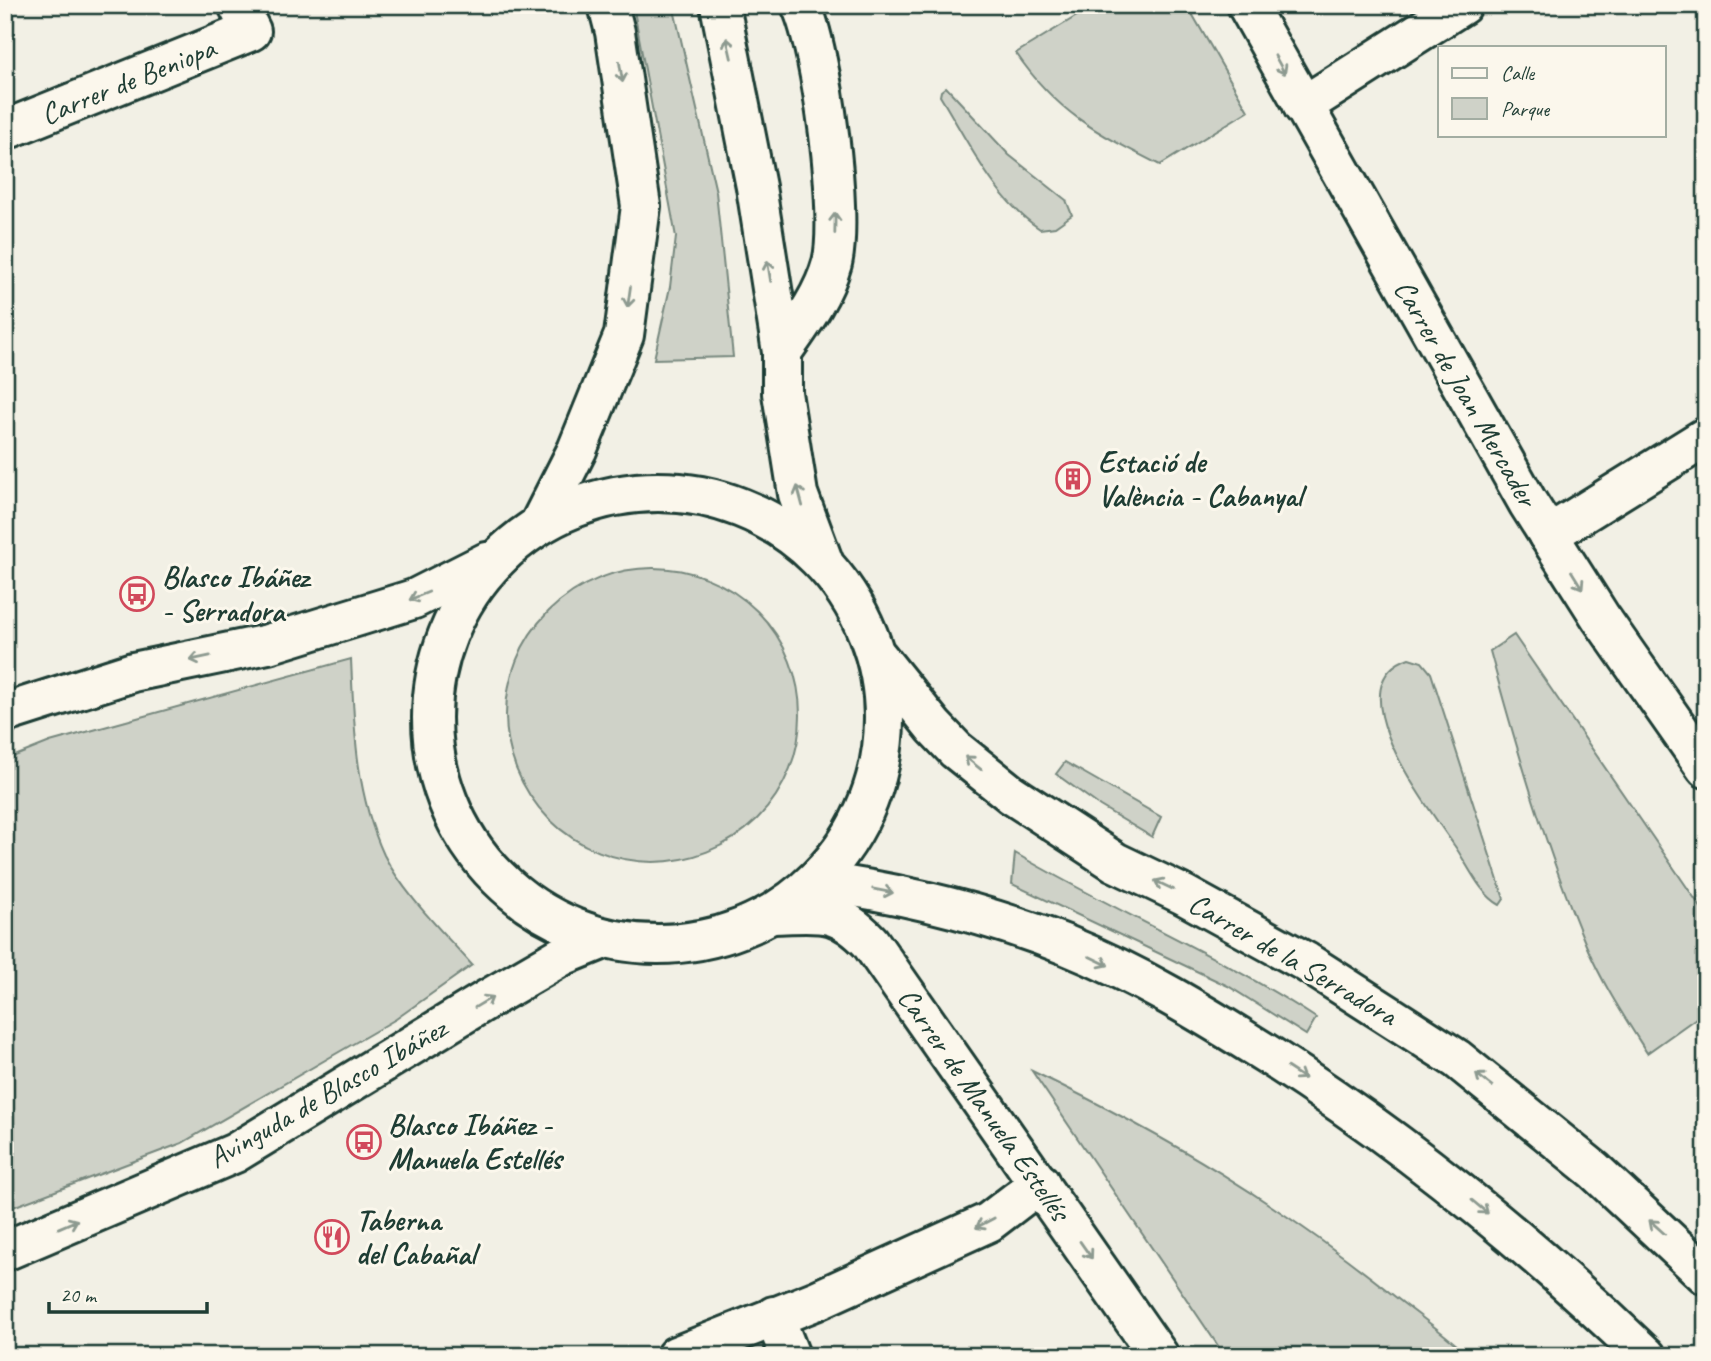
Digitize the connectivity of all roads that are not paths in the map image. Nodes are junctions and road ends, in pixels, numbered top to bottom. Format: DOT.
graph roads {
  1 [pos="608,5"];
  2 [pos="720,5"];
  3 [pos="801,5"];
  4 [pos="1247,5"];
  5 [pos="1462,5"];
  6 [pos="245,18"];
  7 [pos="1303,106"];
  8 [pos="5,131"];
  9 [pos="782,352"];
  10 [pos="1706,437"];
  11 [pos="540,523"];
  12 [pos="1548,535"];
  13 [pos="501,554"];
  14 [pos="822,561"];
  15 [pos="876,654"];
  16 [pos="5,713"];
  17 [pos="1706,768"];
  18 [pos="816,881"];
  19 [pos="772,914"];
  20 [pos="604,939"];
  21 [pos="1040,1183"];
  22 [pos="5,1251"];
  23 [pos="1706,1275"];
  24 [pos="774,1316"];
  25 [pos="676,1356"];
  26 [pos="790,1356"];
  27 [pos="1159,1356"];
  28 [pos="1646,1356"];
  1 -- 11 [label="main road, one-way"];
  9 -- 2 [label="main road, one-way"];
  9 -- 3 [label="main road, one-way"];
  4 -- 7 [label="main road, Carrer de Joan Mercader, one-way"];
  5 -- 7 [label="main road"];
  6 -- 8 [label="main road, Carrer de Beniopa"];
  7 -- 12 [label="main road, Carrer de Joan Mercader"];
  14 -- 9 [label="main road, one-way"];
  10 -- 12 [label="main road"];
  11 -- 13 [label="main road"];
  11 -- 14 [label="main road"];
  12 -- 17 [label="main road, Carrer de Joan Mercader, one-way"];
  13 -- 16 [label="main road, one-way"];
  13 -- 20 [label="main road"];
  14 -- 15 [label="main road"];
  15 -- 18 [label="main road"];
  23 -- 15 [label="main road, Carrer de la Serradora, one-way"];
  18 -- 19 [label="main road"];
  18 -- 28 [label="main road, one-way"];
  19 -- 20 [label="main road"];
  19 -- 21 [label="main road, Carrer de Manuela Estellés"];
  22 -- 20 [label="main road, Avinguda de Blasco Ibáñez, one-way"];
  21 -- 24 [label="main road, one-way"];
  21 -- 27 [label="main road, Carrer de Manuela Estellés, one-way"];
  24 -- 25 [label="main road"];
  24 -- 26 [label="main road"];
}
